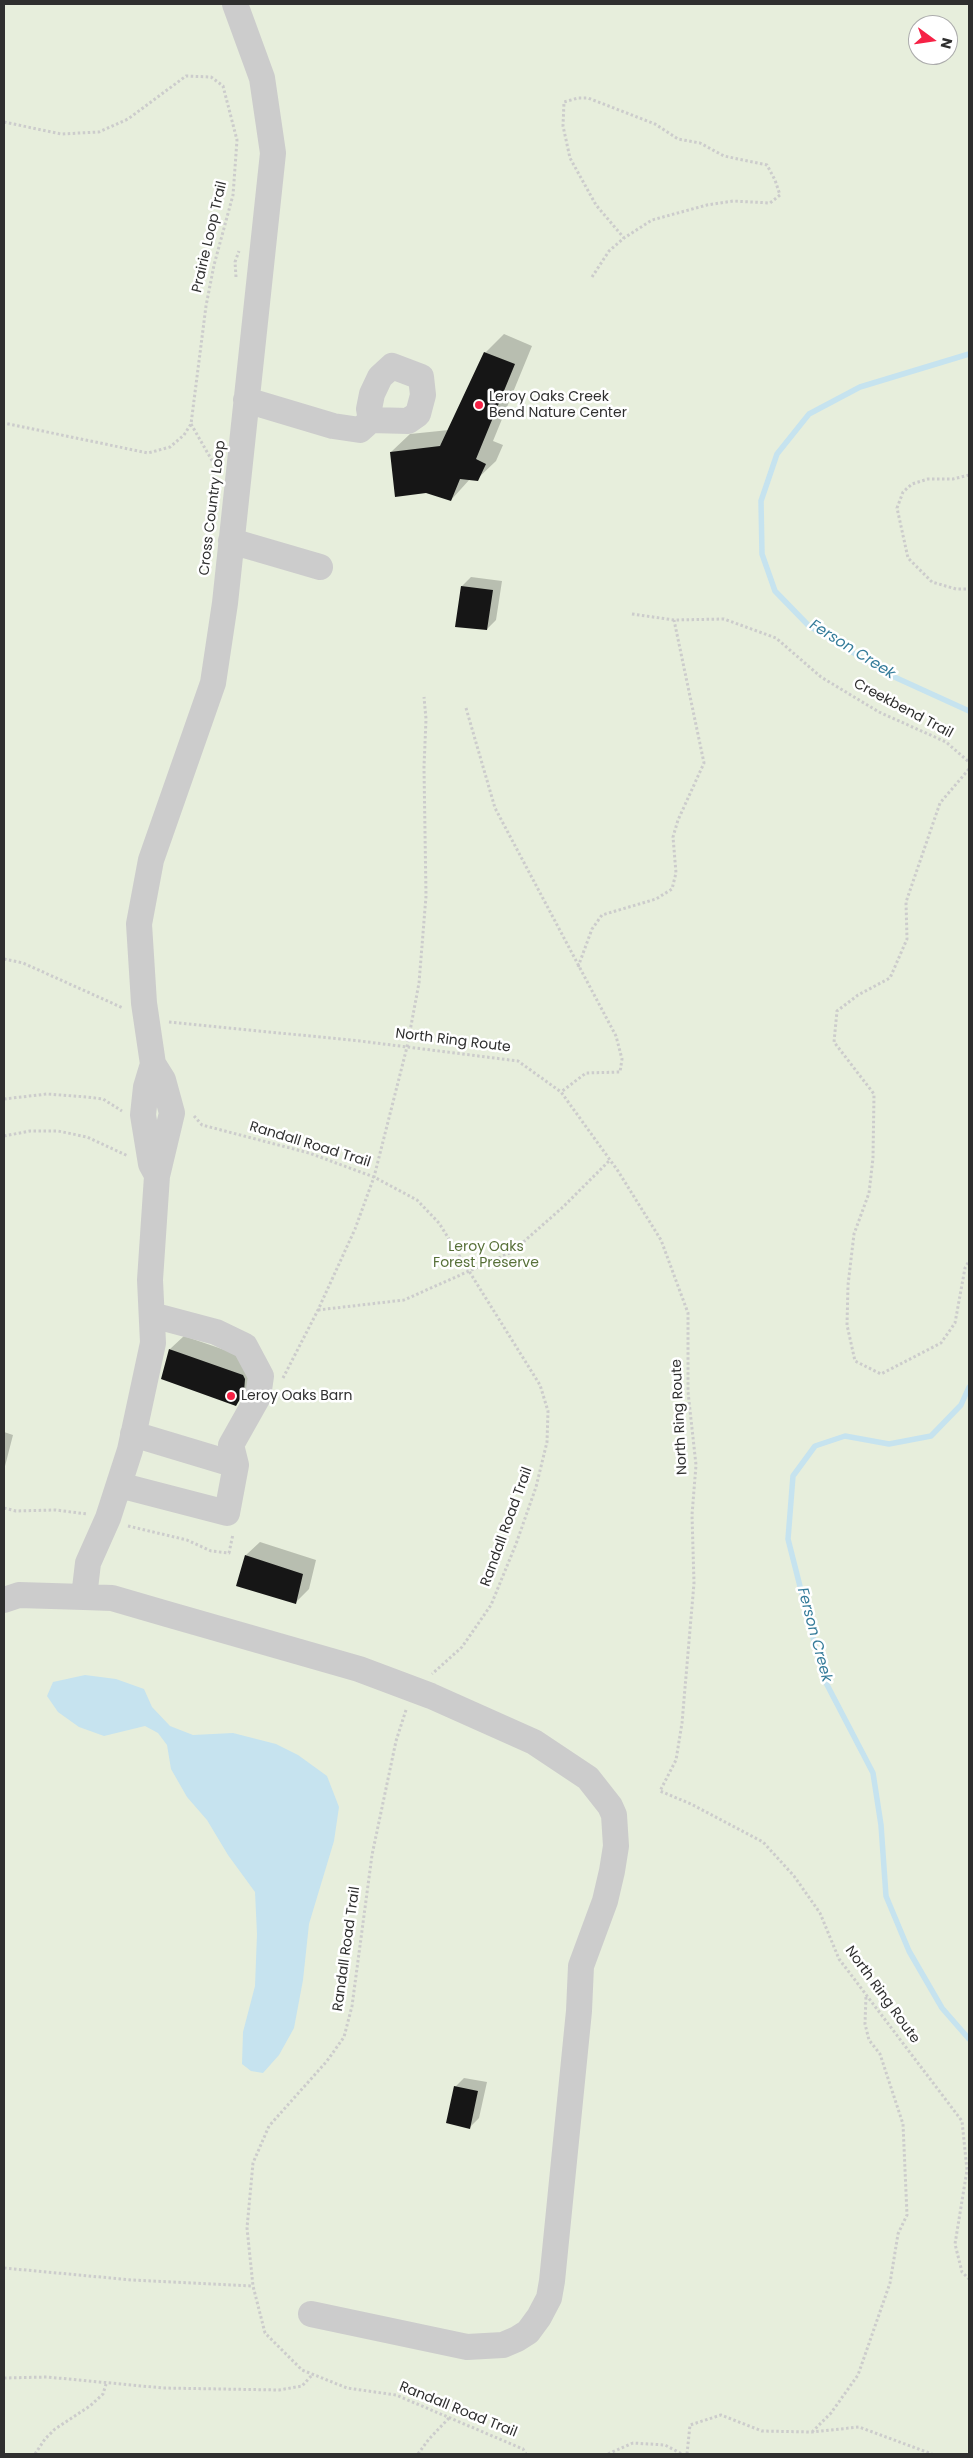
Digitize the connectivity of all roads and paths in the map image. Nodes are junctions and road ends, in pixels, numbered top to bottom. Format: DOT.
graph roads {
  1 [pos="235,4"];
  2 [pos="4,122"];
  3 [pos="624,238"];
  4 [pos="242,243"];
  5 [pos="592,277"];
  6 [pos="236,282"];
  7 [pos="246,400"];
  8 [pos="371,420"];
  9 [pos="4,423"];
  10 [pos="190,424"];
  11 [pos="969,475"];
  12 [pos="233,529"];
  13 [pos="320,567"];
  14 [pos="969,589"];
  15 [pos="632,614"];
  16 [pos="674,620"];
  17 [pos="424,697"];
  18 [pos="466,708"];
  19 [pos="969,762"];
  20 [pos="969,769"];
  21 [pos="4,959"];
  22 [pos="578,967"];
  23 [pos="145,1011"];
  24 [pos="407,1047"];
  25 [pos="561,1092"];
  26 [pos="4,1099"];
  27 [pos="186,1114"];
  28 [pos="128,1116"];
  29 [pos="4,1136"];
  30 [pos="610,1160"];
  31 [pos="154,1170"];
  32 [pos="374,1177"];
  33 [pos="969,1261"];
  34 [pos="471,1272"];
  35 [pos="318,1310"];
  36 [pos="152,1315"];
  37 [pos="280,1386"];
  38 [pos="133,1434"];
  39 [pos="236,1465"];
  40 [pos="119,1485"];
  41 [pos="4,1508"];
  42 [pos="108,1518"];
  43 [pos="235,1528"];
  44 [pos="84,1597"];
  45 [pos="4,1600"];
  46 [pos="430,1676"];
  47 [pos="407,1705"];
  48 [pos="866,1996"];
  49 [pos="4,2268"];
  50 [pos="969,2279"];
  51 [pos="253,2286"];
  52 [pos="311,2314"];
  53 [pos="313,2374"];
  54 [pos="4,2378"];
  55 [pos="106,2384"];
  56 [pos="450,2418"];
  57 [pos="812,2432"];
  58 [pos="34,2454"];
  59 [pos="418,2454"];
  60 [pos="526,2454"];
  61 [pos="608,2454"];
  62 [pos="682,2454"];
  63 [pos="687,2454"];
  64 [pos="932,2454"];
  1 -- 7 [label="street"];
  2 -- 10 [label="path, Prairie Loop Trail"];
  3 -- 3 [label="path"];
  3 -- 5 [label="path"];
  4 -- 6 [label="path"];
  7 -- 8 [label="street"];
  7 -- 12 [label="street"];
  9 -- 10 [label="path"];
  10 -- 12 [label="path"];
  11 -- 14 [label="path"];
  12 -- 13 [label="street"];
  12 -- 23 [label="street"];
  15 -- 16 [label="path, Creekbend Trail"];
  16 -- 19 [label="path, Creekbend Trail"];
  16 -- 22 [label="path"];
  17 -- 24 [label="path"];
  18 -- 22 [label="path"];
  20 -- 33 [label="path"];
  21 -- 23 [label="path, North Ring Route"];
  22 -- 25 [label="path"];
  23 -- 24 [label="path, North Ring Route"];
  23 -- 31 [label="street"];
  24 -- 25 [label="path, North Ring Route"];
  24 -- 32 [label="path"];
  25 -- 30 [label="path, North Ring Route"];
  26 -- 28 [label="path"];
  27 -- 32 [label="path, Randall Road Trail"];
  29 -- 31 [label="path"];
  30 -- 34 [label="path"];
  30 -- 48 [label="path, North Ring Route"];
  31 -- 36 [label="street"];
  32 -- 34 [label="path, Randall Road Trail"];
  32 -- 35 [label="path"];
  34 -- 35 [label="path"];
  34 -- 46 [label="path, Randall Road Trail"];
  35 -- 37 [label="path"];
  36 -- 38 [label="street"];
  36 -- 39 [label="street"];
  38 -- 39 [label="street"];
  38 -- 40 [label="street"];
  39 -- 40 [label="street"];
  40 -- 42 [label="street"];
  41 -- 42 [label="path"];
  42 -- 43 [label="path"];
  42 -- 44 [label="street"];
  44 -- 45 [label="street"];
  44 -- 52 [label="street"];
  47 -- 51 [label="path, Randall Road Trail"];
  48 -- 50 [label="path, North Ring Route"];
  48 -- 57 [label="path"];
  49 -- 51 [label="path"];
  51 -- 53 [label="path, Randall Road Trail"];
  53 -- 55 [label="path"];
  53 -- 56 [label="path, Randall Road Trail"];
  54 -- 55 [label="path"];
  55 -- 58 [label="path"];
  56 -- 59 [label="path"];
  56 -- 60 [label="path, Randall Road Trail"];
  57 -- 63 [label="path"];
  57 -- 64 [label="path"];
  61 -- 62 [label="path"];
}
